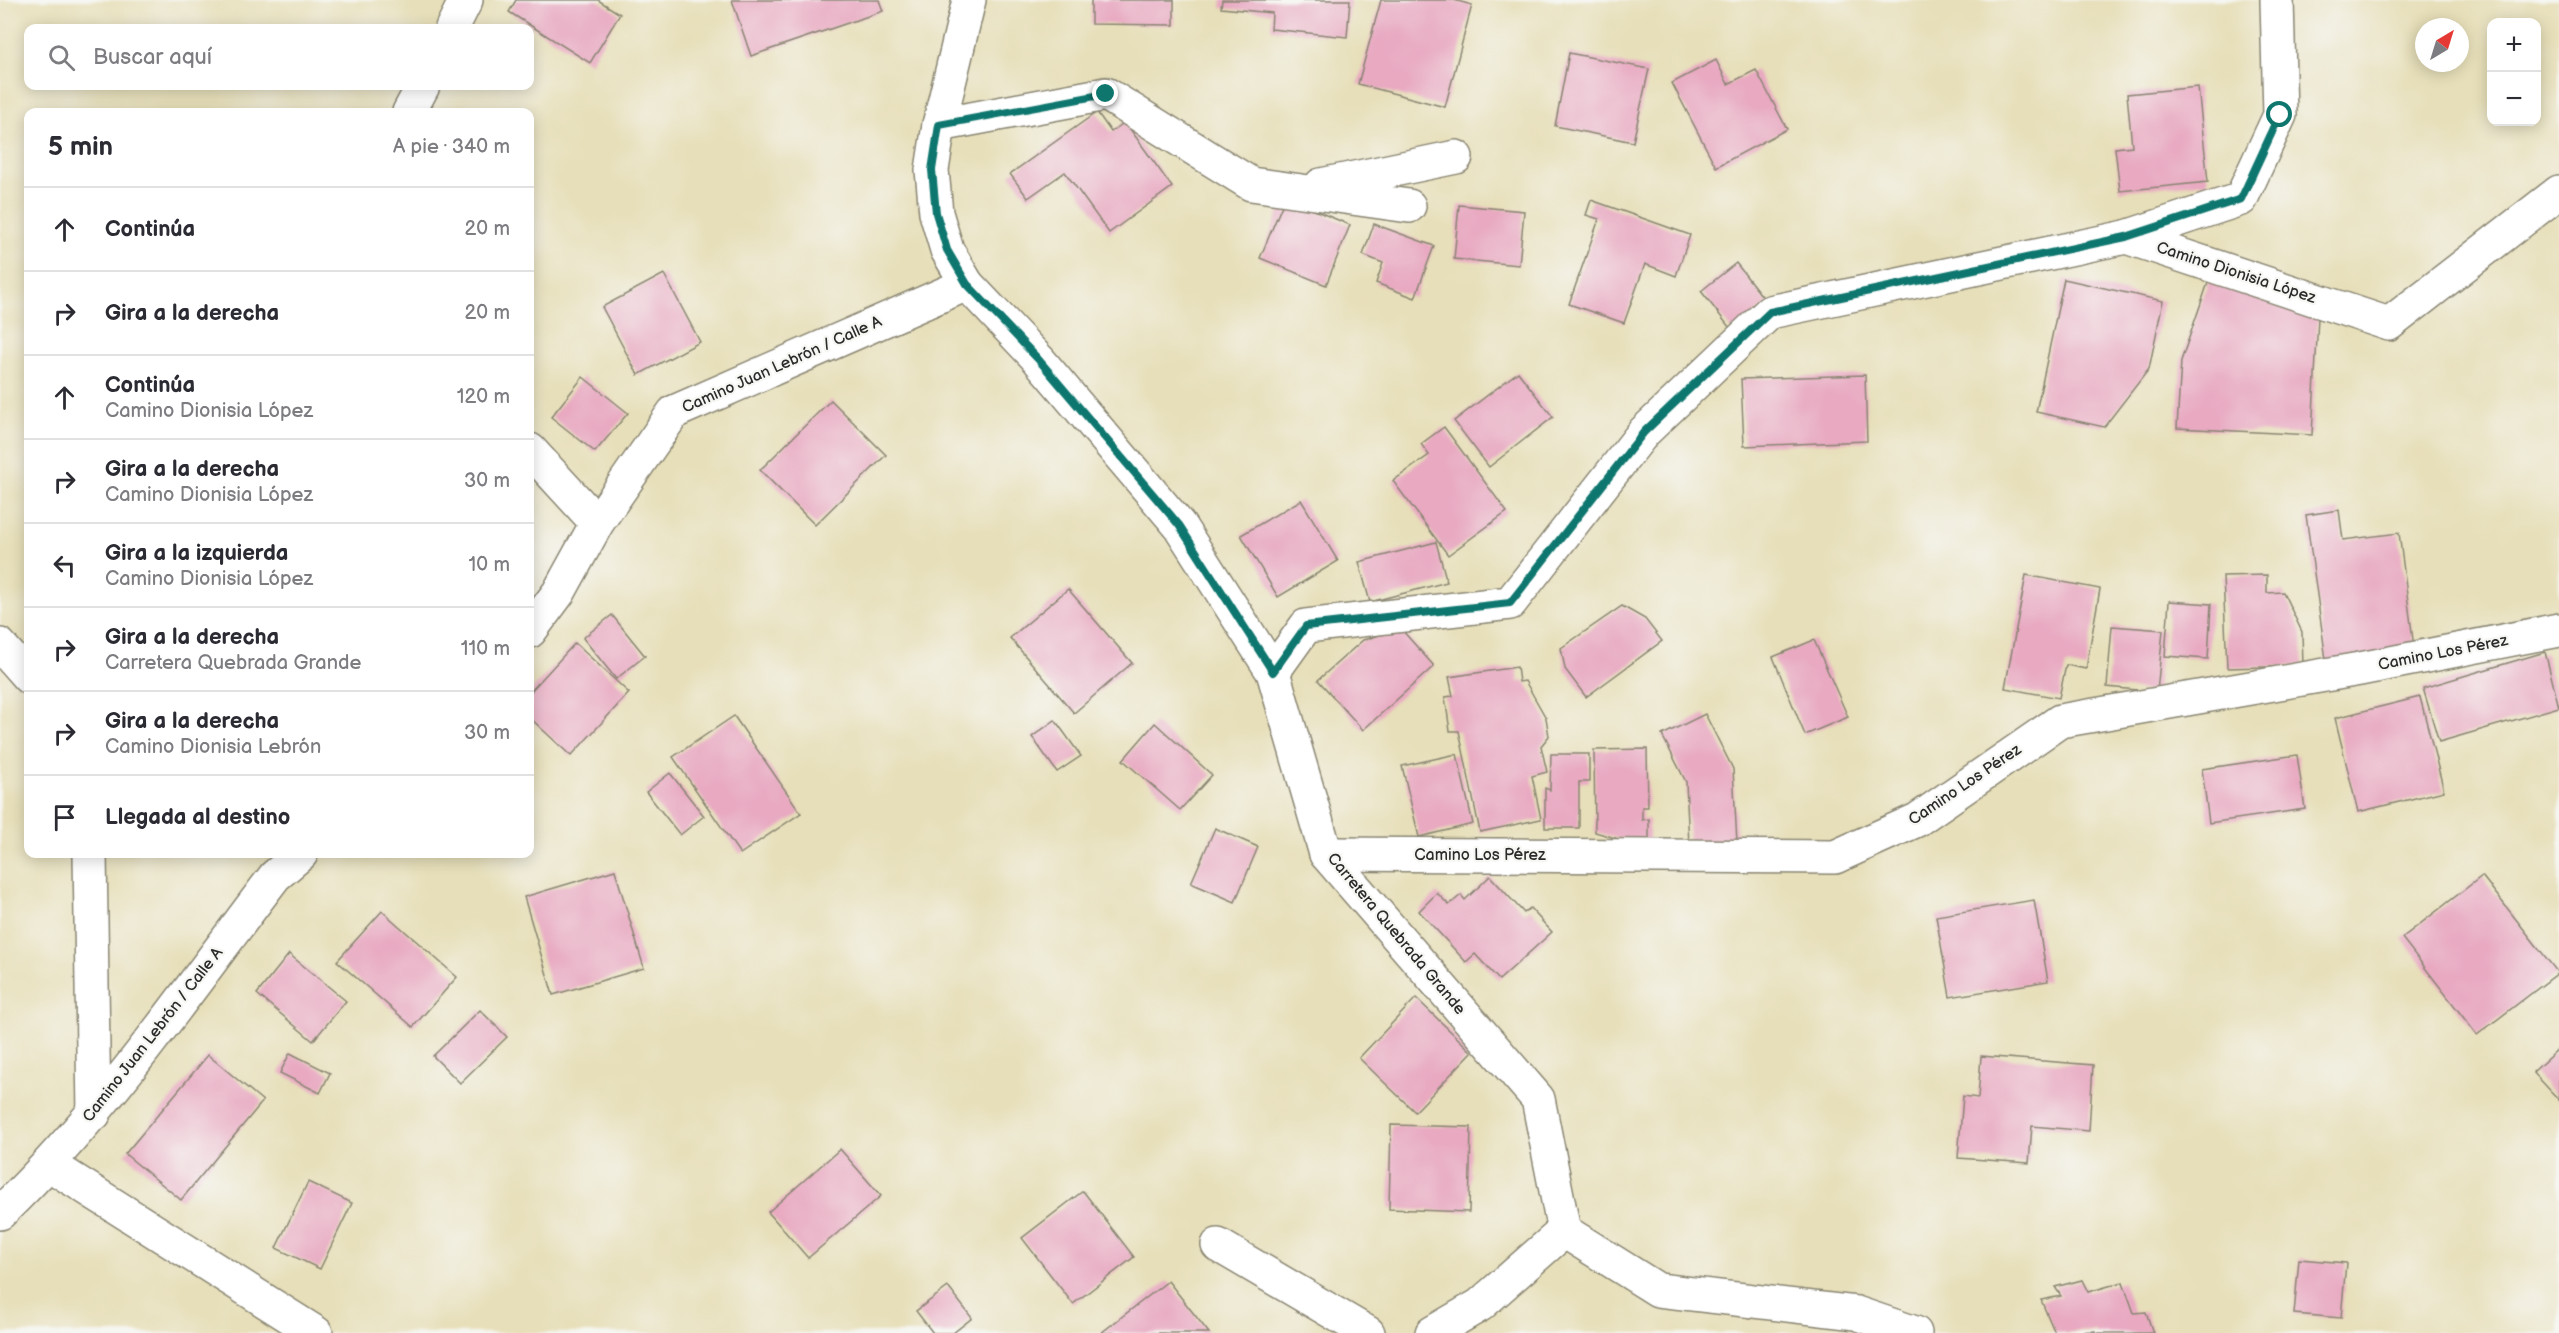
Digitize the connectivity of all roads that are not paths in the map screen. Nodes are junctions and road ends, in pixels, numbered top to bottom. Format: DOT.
graph roads {
  1 [pos="466,0"];
  2 [pos="969,0"];
  3 [pos="2277,0"];
  4 [pos="454,24"];
  5 [pos="421,90"];
  6 [pos="411,108"];
  7 [pos="939,125"];
  8 [pos="1456,157"];
  9 [pos="1296,190"];
  10 [pos="2559,192"];
  11 [pos="1409,206"];
  12 [pos="2126,237"];
  13 [pos="967,284"];
  14 [pos="534,454"];
  15 [pos="597,523"];
  16 [pos="534,626"];
  17 [pos="2559,630"];
  18 [pos="0,645"];
  19 [pos="24,672"];
  20 [pos="1273,672"];
  21 [pos="1326,854"];
  22 [pos="90,858"];
  23 [pos="296,858"];
  24 [pos="94,1114"];
  25 [pos="50,1165"];
  26 [pos="0,1213"];
  27 [pos="1564,1231"];
  28 [pos="1218,1245"];
  29 [pos="316,1333"];
  30 [pos="1368,1333"];
  31 [pos="1432,1333"];
  32 [pos="1916,1333"];
  1 -- 4 [label="street"];
  2 -- 7 [label="street, Carretera Quebrada Grande"];
  3 -- 12 [label="street"];
  5 -- 6 [label="street"];
  7 -- 9 [label="street"];
  7 -- 13 [label="street, Carretera Quebrada Grande"];
  8 -- 9 [label="street"];
  9 -- 11 [label="street"];
  10 -- 12 [label="street, Camino Dionisia López"];
  12 -- 20 [label="street"];
  13 -- 15 [label="street, Camino Juan Lebrón / Calle A"];
  13 -- 20 [label="street, Carretera Quebrada Grande"];
  14 -- 15 [label="street"];
  15 -- 16 [label="street, Camino Juan Lebrón / Calle A"];
  17 -- 21 [label="street, Camino Los Pérez"];
  18 -- 19 [label="street"];
  20 -- 21 [label="street, Carretera Quebrada Grande"];
  21 -- 27 [label="street, Carretera Quebrada Grande"];
  22 -- 24 [label="street"];
  23 -- 24 [label="street, Camino Juan Lebrón / Calle A"];
  24 -- 25 [label="street, Camino Juan Lebrón / Calle A"];
  25 -- 26 [label="street, Camino Juan Lebrón / Calle A"];
  25 -- 29 [label="street"];
  27 -- 31 [label="street"];
  27 -- 32 [label="street"];
  28 -- 30 [label="street"];
}
